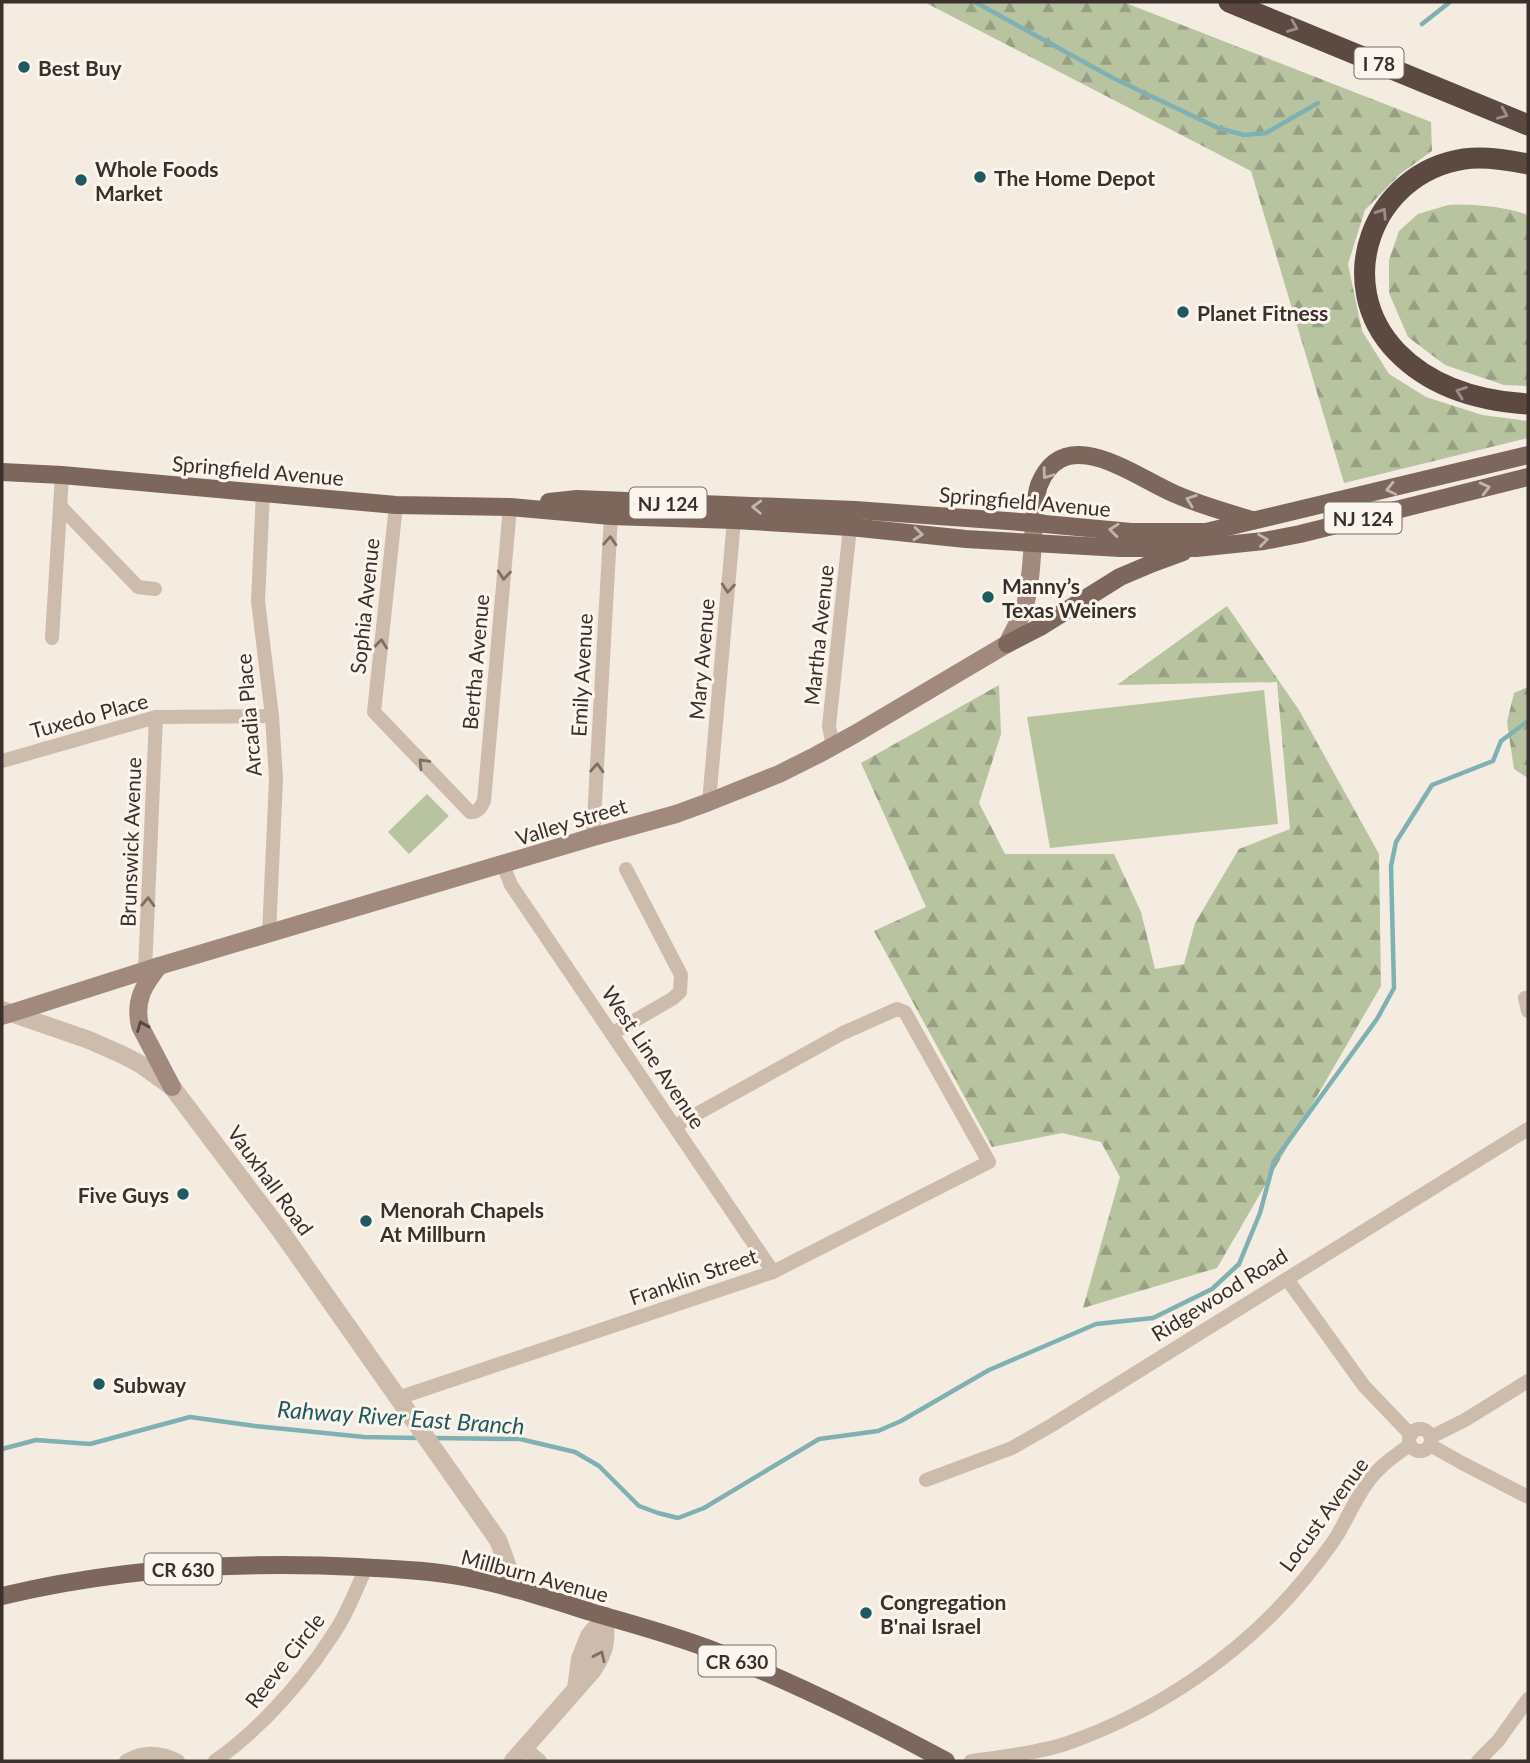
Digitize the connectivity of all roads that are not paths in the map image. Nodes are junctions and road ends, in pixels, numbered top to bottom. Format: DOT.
graph roads {
  1 [pos="1229,2"];
  2 [pos="1528,125"];
  3 [pos="1528,164"];
  4 [pos="1528,404"];
  5 [pos="1528,455"];
  6 [pos="2,472"];
  7 [pos="62,475"];
  8 [pos="1528,477"];
  9 [pos="263,492"];
  10 [pos="396,505"];
  11 [pos="61,507"];
  12 [pos="510,507"];
  13 [pos="611,516"];
  14 [pos="734,520"];
  15 [pos="1256,521"];
  16 [pos="1034,523"];
  17 [pos="850,527"];
  18 [pos="1032,544"];
  19 [pos="1196,548"];
  20 [pos="155,589"];
  21 [pos="52,638"];
  22 [pos="1007,645"];
  23 [pos="272,716"];
  24 [pos="156,717"];
  25 [pos="834,746"];
  26 [pos="2,761"];
  27 [pos="709,802"];
  28 [pos="470,812"];
  29 [pos="593,837"];
  30 [pos="503,865"];
  31 [pos="626,869"];
  32 [pos="269,934"];
  33 [pos="152,968"];
  34 [pos="4,1013"];
  35 [pos="613,1034"];
  36 [pos="172,1087"];
  37 [pos="676,1126"];
  38 [pos="1528,1129"];
  39 [pos="773,1272"];
  40 [pos="1287,1279"];
  41 [pos="1528,1381"];
  42 [pos="397,1398"];
  43 [pos="1410,1440"];
  44 [pos="1431,1441"];
  45 [pos="926,1480"];
  46 [pos="1528,1496"];
  47 [pos="366,1568"];
  48 [pos="516,1589"];
  49 [pos="2,1596"];
  50 [pos="605,1616"];
  51 [pos="1528,1699"];
  52 [pos="1063,1745"];
  53 [pos="519,1755"];
  54 [pos="126,1761"];
  55 [pos="178,1761"];
  56 [pos="215,1761"];
  57 [pos="540,1761"];
  58 [pos="946,1761"];
  59 [pos="971,1761"];
  60 [pos="1050,1761"];
  61 [pos="1478,1761"];
  1 -- 2 [label="highway, I 78, one-way"];
  4 -- 3 [label="highway, one-way"];
  5 -- 15 [label="main road, Springfield Avenue / NJ 124, one-way"];
  6 -- 7 [label="main road, Springfield Avenue / NJ 124"];
  7 -- 9 [label="main road, Springfield Avenue / NJ 124"];
  7 -- 11 [label="street"];
  19 -- 8 [label="main road, Springfield Avenue / NJ 124, one-way"];
  9 -- 10 [label="main road, Springfield Avenue / NJ 124"];
  9 -- 23 [label="street, Arcadia Place"];
  10 -- 12 [label="main road, Springfield Avenue / NJ 124"];
  28 -- 10 [label="street, Sophia Avenue, one-way"];
  11 -- 20 [label="street"];
  11 -- 21 [label="street"];
  12 -- 13 [label="main road, Springfield Avenue / NJ 124"];
  16 -- 12 [label="main road, Springfield Avenue / NJ 124, one-way"];
  12 -- 28 [label="street, Bertha Avenue, one-way"];
  13 -- 14 [label="main road, Springfield Avenue / NJ 124"];
  29 -- 13 [label="street, Emily Avenue, one-way"];
  14 -- 17 [label="main road, Springfield Avenue / NJ 124"];
  14 -- 27 [label="street, Mary Avenue, one-way"];
  15 -- 16 [label="main road, Springfield Avenue / NJ 124, one-way"];
  15 -- 16 [label="main road, one-way"];
  16 -- 18 [label="main road"];
  17 -- 18 [label="main road, Springfield Avenue / NJ 124, one-way"];
  17 -- 25 [label="street, Martha Avenue"];
  18 -- 19 [label="main road, Springfield Avenue / NJ 124"];
  18 -- 22 [label="main road"];
  19 -- 22 [label="main road"];
  22 -- 25 [label="main road, Valley Street"];
  23 -- 24 [label="street, Tuxedo Place"];
  23 -- 32 [label="street, Arcadia Place"];
  24 -- 26 [label="street, Tuxedo Place"];
  33 -- 24 [label="street, Brunswick Avenue, one-way"];
  25 -- 27 [label="main road, Valley Street"];
  27 -- 29 [label="main road, Valley Street"];
  29 -- 30 [label="main road, Valley Street"];
  30 -- 32 [label="main road, Valley Street"];
  30 -- 35 [label="street, West Line Avenue"];
  31 -- 35 [label="street"];
  32 -- 33 [label="main road, Valley Street"];
  33 -- 34 [label="main road, Valley Street"];
  36 -- 33 [label="main road, one-way"];
  34 -- 36 [label="street, Vauxhall Road"];
  35 -- 37 [label="street, West Line Avenue"];
  36 -- 42 [label="street, Vauxhall Road"];
  37 -- 39 [label="street, West Line Avenue"];
  37 -- 39 [label="street, Franklin Street"];
  38 -- 40 [label="street, Ridgewood Road"];
  39 -- 42 [label="street, Franklin Street"];
  40 -- 43 [label="street"];
  40 -- 45 [label="street, Ridgewood Road"];
  41 -- 44 [label="street"];
  42 -- 48 [label="street, Vauxhall Road"];
  43 -- 44 [label="street"];
  43 -- 52 [label="street, Locust Avenue"];
  44 -- 46 [label="street"];
  47 -- 48 [label="main road, Millburn Avenue / CR 630"];
  47 -- 49 [label="main road, Millburn Avenue / CR 630"];
  47 -- 56 [label="street, Reeve Circle"];
  48 -- 50 [label="main road, Millburn Avenue / CR 630"];
  50 -- 53 [label="street"];
  50 -- 58 [label="main road, Millburn Avenue / CR 630"];
  51 -- 61 [label="street"];
  52 -- 59 [label="street, Locust Avenue"];
  52 -- 60 [label="street, Locust Avenue"];
  53 -- 57 [label="street"];
  54 -- 55 [label="street"];
}
